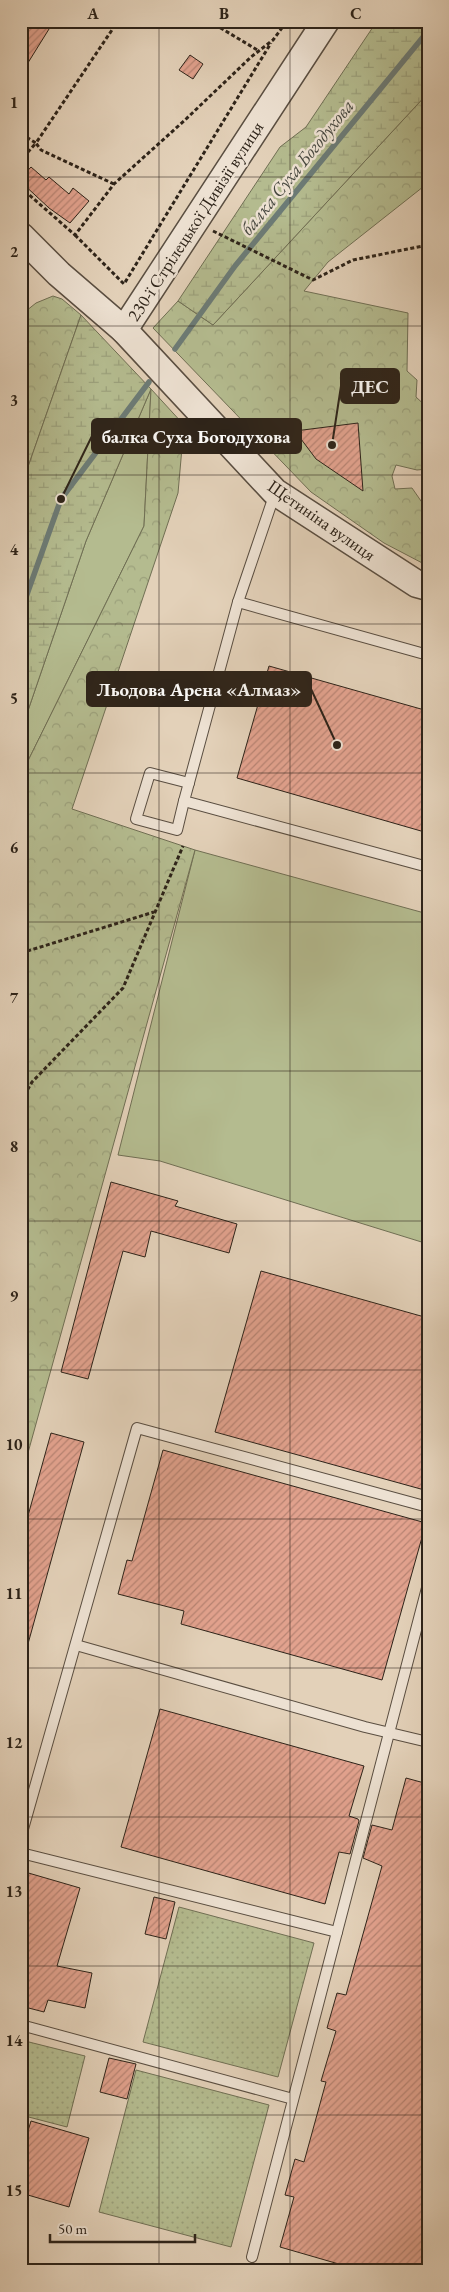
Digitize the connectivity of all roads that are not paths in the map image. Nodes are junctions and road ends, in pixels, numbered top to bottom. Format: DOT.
graph roads {
  1 [pos="326,21"];
  2 [pos="21,236"];
  3 [pos="124,330"];
  4 [pos="275,492"];
  5 [pos="428,588"];
  6 [pos="238,602"];
  7 [pos="428,655"];
  8 [pos="189,783"];
  9 [pos="184,802"];
  10 [pos="428,867"];
  11 [pos="428,1507"];
  12 [pos="428,1584"];
  13 [pos="76,1645"];
  14 [pos="389,1733"];
  15 [pos="428,1742"];
  16 [pos="21,1836"];
  17 [pos="21,1853"];
  18 [pos="336,1932"];
  19 [pos="21,2025"];
  20 [pos="293,2099"];
  21 [pos="252,2257"];
  1 -- 3 [label="street, 230-ї Стрілецької Дивізії вулиця"];
  2 -- 3 [label="street, 230-ї Стрілецької Дивізії вулиця"];
  3 -- 4 [label="street, Щетиніна вулиця"];
  4 -- 5 [label="street, Щетиніна вулиця"];
  4 -- 6 [label="lane"];
  6 -- 7 [label="lane"];
  6 -- 8 [label="lane"];
  8 -- 9 [label="lane"];
  8 -- 9 [label="lane"];
  9 -- 10 [label="lane"];
  11 -- 13 [label="lane"];
  12 -- 14 [label="lane"];
  13 -- 14 [label="lane"];
  13 -- 16 [label="lane"];
  14 -- 15 [label="lane"];
  14 -- 18 [label="lane"];
  17 -- 18 [label="lane"];
  18 -- 20 [label="lane"];
  19 -- 20 [label="lane"];
  20 -- 21 [label="lane"];
}
